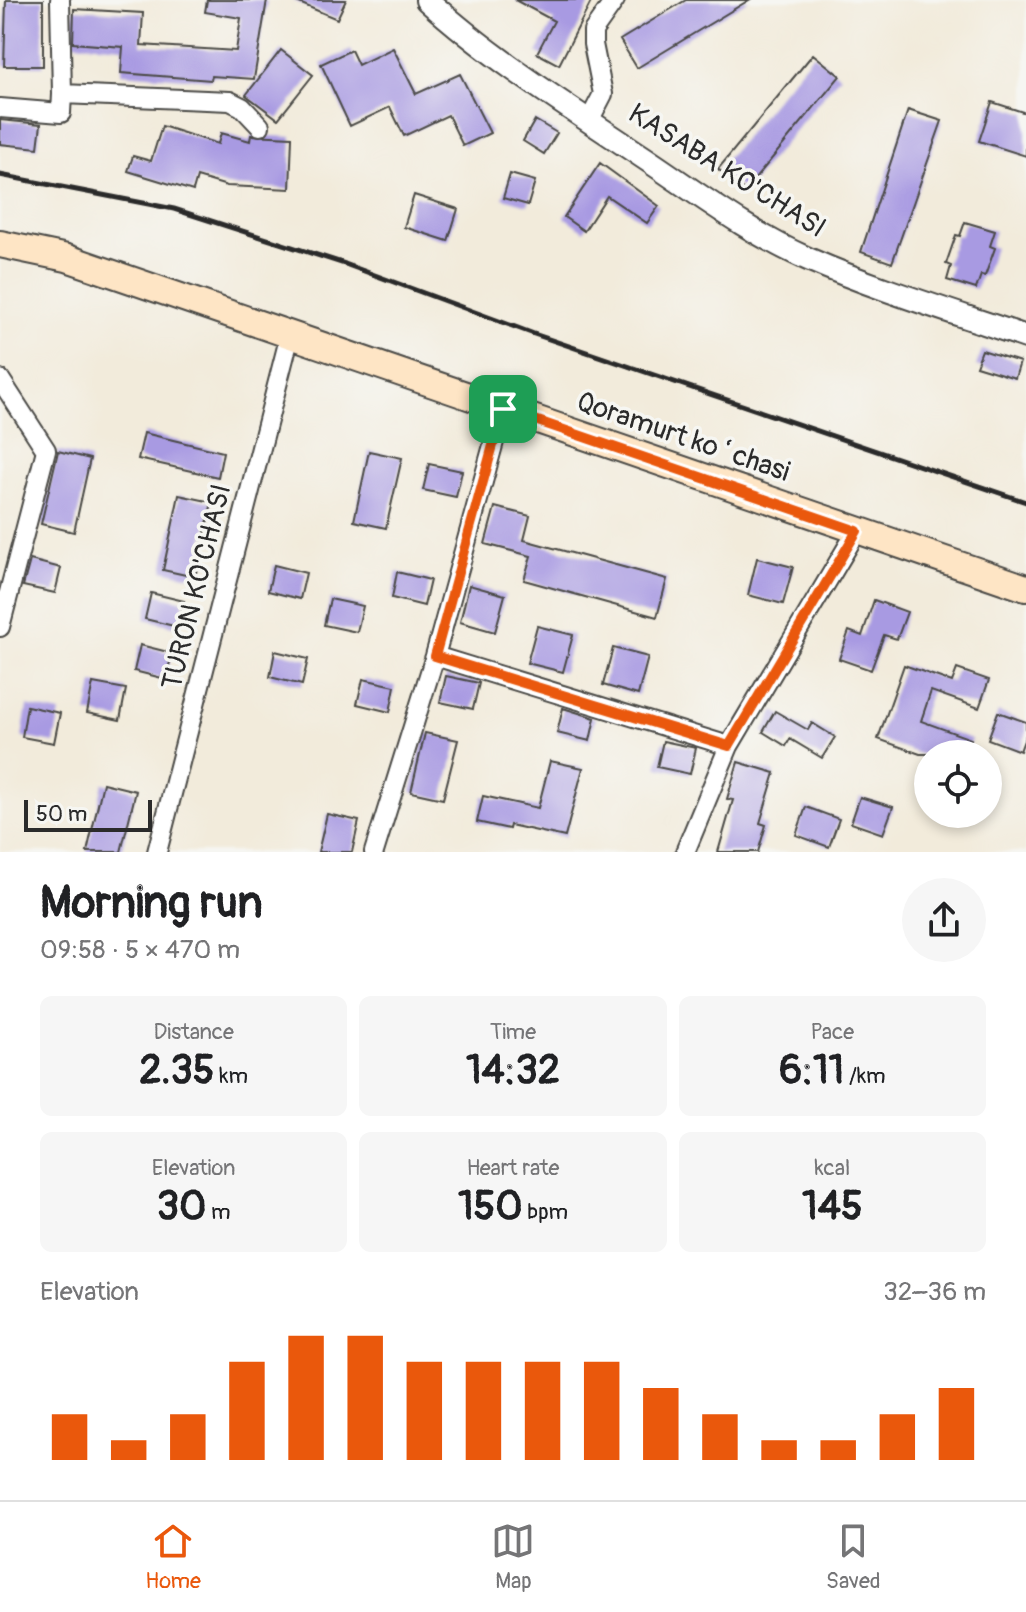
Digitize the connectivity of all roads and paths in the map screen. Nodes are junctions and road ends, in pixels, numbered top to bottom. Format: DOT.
graph roads {
  1 [pos="60,0"];
  2 [pos="427,0"];
  3 [pos="615,0"];
  4 [pos="62,94"];
  5 [pos="0,108"];
  6 [pos="589,121"];
  7 [pos="260,126"];
  8 [pos="0,236"];
  9 [pos="0,244"];
  10 [pos="290,335"];
  11 [pos="1026,337"];
  12 [pos="0,379"];
  13 [pos="503,409"];
  14 [pos="857,531"];
  15 [pos="1026,580"];
  16 [pos="1026,588"];
  17 [pos="0,627"];
  18 [pos="435,656"];
  19 [pos="729,746"];
  20 [pos="157,852"];
  21 [pos="374,852"];
  22 [pos="685,852"];
  1 -- 4 [label="street"];
  2 -- 6 [label="street, KASABA KO'CHASI"];
  3 -- 6 [label="street"];
  4 -- 5 [label="street"];
  4 -- 7 [label="street"];
  6 -- 11 [label="street, KASABA KO'CHASI"];
  8 -- 15 [label="main road, Qoramurt koʻchasi"];
  9 -- 10 [label="main road, Qoramurt koʻchasi"];
  10 -- 13 [label="main road, Qoramurt koʻchasi"];
  10 -- 20 [label="street, TURON KO'CHASI"];
  12 -- 17 [label="street"];
  13 -- 14 [label="main road, Qoramurt koʻchasi"];
  13 -- 18 [label="street"];
  14 -- 16 [label="main road, Qoramurt koʻchasi"];
  14 -- 19 [label="street"];
  18 -- 19 [label="street"];
  18 -- 21 [label="street"];
  19 -- 22 [label="street"];
}
